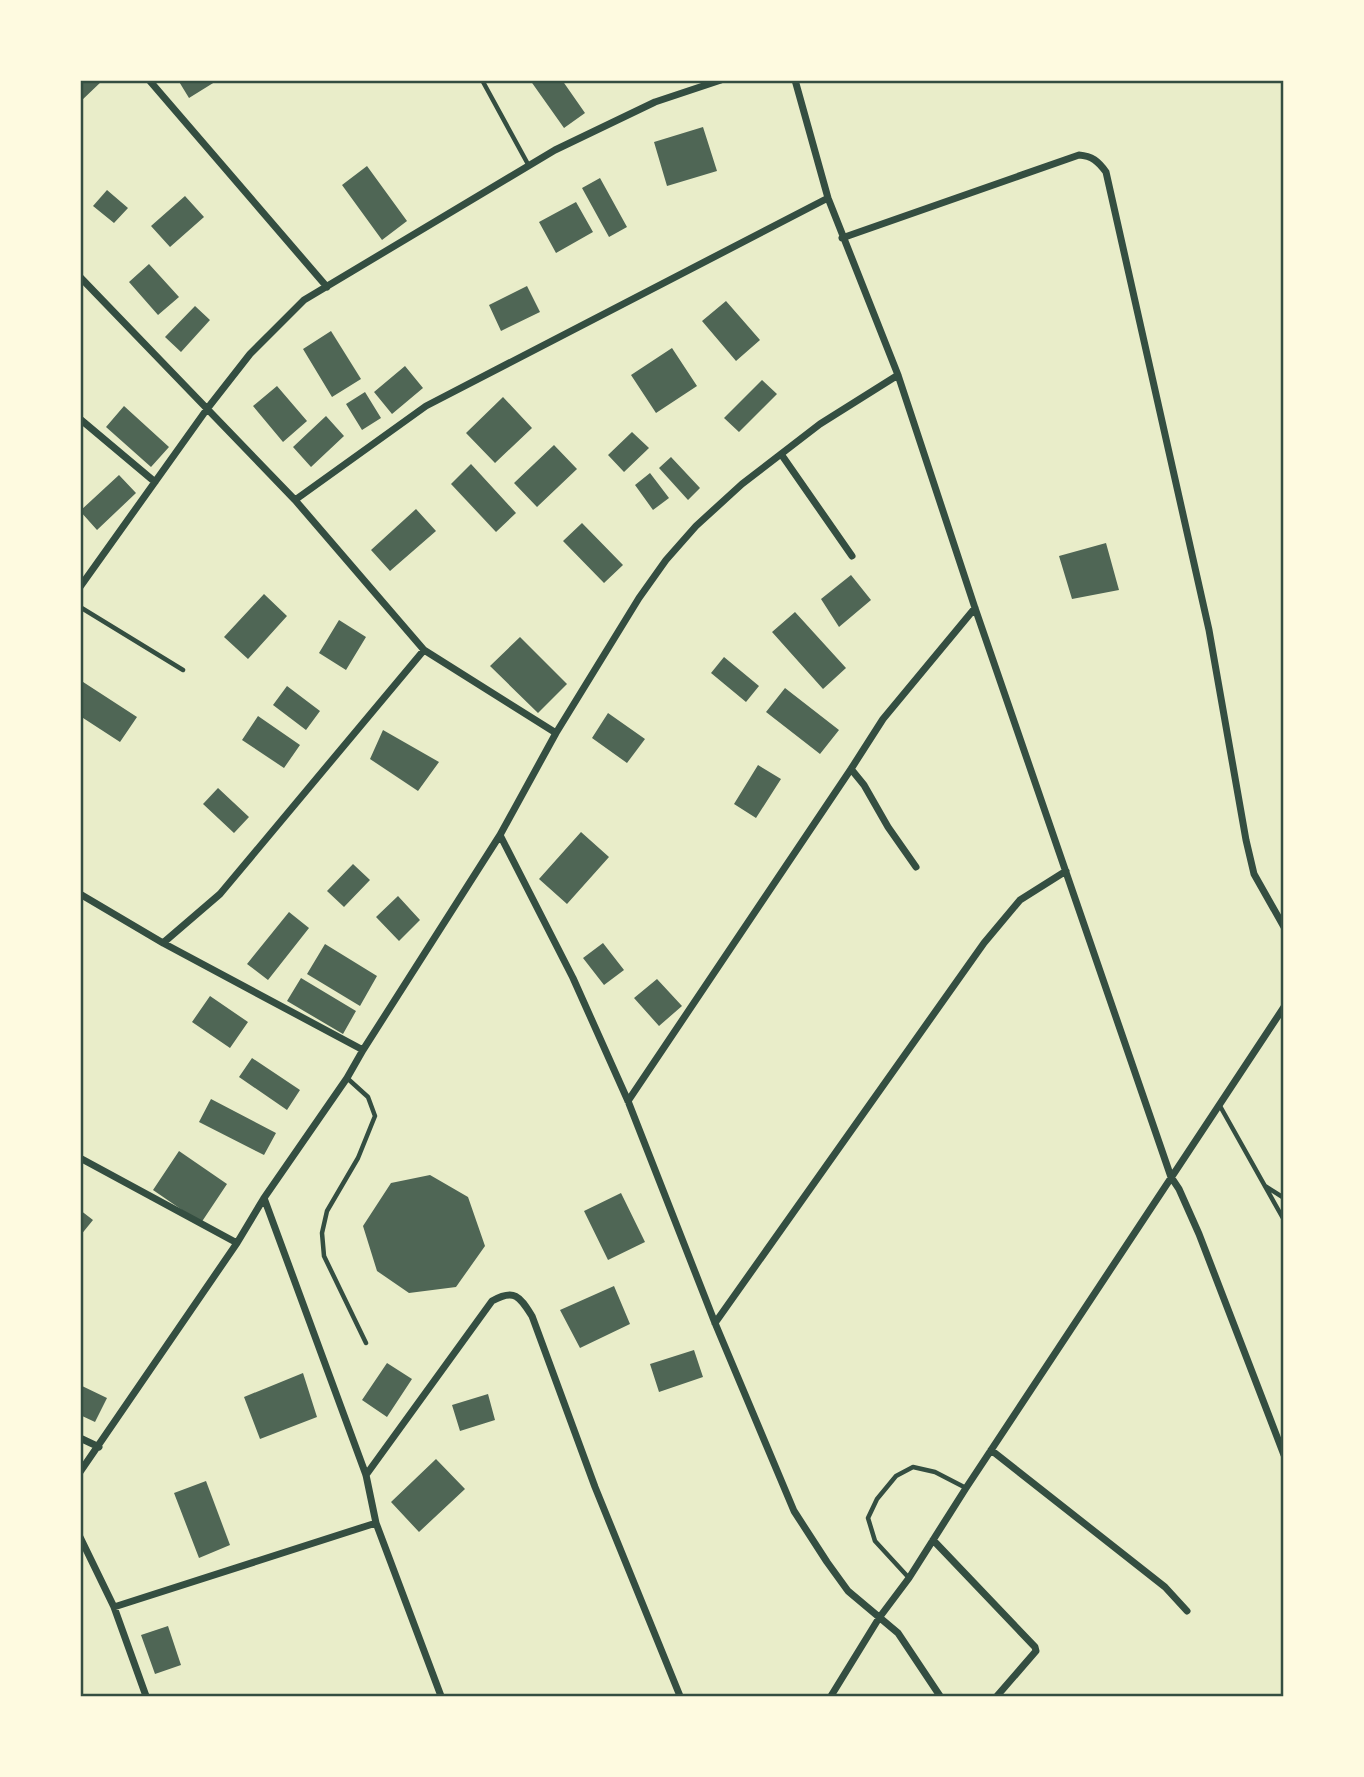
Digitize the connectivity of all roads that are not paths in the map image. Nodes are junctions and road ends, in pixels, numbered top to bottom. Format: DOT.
graph roads {
  1 [pos="149,80"];
  2 [pos="482,80"];
  3 [pos="721,80"];
  4 [pos="795,80"];
  5 [pos="529,166"];
  6 [pos="828,198"];
  7 [pos="842,237"];
  8 [pos="80,277"];
  9 [pos="327,287"];
  10 [pos="898,376"];
  11 [pos="207,409"];
  12 [pos="80,419"];
  13 [pos="781,454"];
  14 [pos="155,482"];
  15 [pos="295,500"];
  16 [pos="852,556"];
  17 [pos="80,587"];
  18 [pos="80,607"];
  19 [pos="975,608"];
  20 [pos="424,650"];
  21 [pos="183,670"];
  22 [pos="556,733"];
  23 [pos="851,769"];
  24 [pos="500,835"];
  25 [pos="916,867"];
  26 [pos="1066,871"];
  27 [pos="80,894"];
  28 [pos="1283,927"];
  29 [pos="163,943"];
  30 [pos="1283,1007"];
  31 [pos="363,1050"];
  32 [pos="347,1078"];
  33 [pos="628,1101"];
  34 [pos="1219,1105"];
  35 [pos="80,1158"];
  36 [pos="1171,1177"];
  37 [pos="1264,1185"];
  38 [pos="264,1198"];
  39 [pos="1283,1198"];
  40 [pos="1283,1220"];
  41 [pos="237,1243"];
  42 [pos="715,1323"];
  43 [pos="366,1343"];
  44 [pos="80,1438"];
  45 [pos="99,1447"];
  46 [pos="991,1450"];
  47 [pos="1283,1455"];
  48 [pos="80,1472"];
  49 [pos="366,1475"];
  50 [pos="966,1488"];
  51 [pos="376,1523"];
  52 [pos="80,1537"];
  53 [pos="933,1540"];
  54 [pos="909,1578"];
  55 [pos="114,1607"];
  56 [pos="1187,1611"];
  57 [pos="879,1618"];
  58 [pos="146,1696"];
  59 [pos="441,1696"];
  60 [pos="680,1696"];
  61 [pos="831,1696"];
  62 [pos="940,1696"];
  63 [pos="997,1696"];
  1 -- 9 [label="street"];
  2 -- 5 [label="lane"];
  3 -- 5 [label="street"];
  4 -- 6 [label="street"];
  5 -- 9 [label="street"];
  6 -- 7 [label="street"];
  6 -- 15 [label="street"];
  7 -- 10 [label="street"];
  7 -- 28 [label="street"];
  8 -- 11 [label="street"];
  9 -- 11 [label="street"];
  10 -- 13 [label="street"];
  10 -- 19 [label="street"];
  11 -- 14 [label="street"];
  11 -- 15 [label="street"];
  12 -- 14 [label="street"];
  13 -- 16 [label="street"];
  13 -- 22 [label="street"];
  14 -- 17 [label="street"];
  15 -- 20 [label="street"];
  18 -- 21 [label="lane"];
  19 -- 23 [label="street"];
  19 -- 26 [label="street"];
  20 -- 22 [label="street"];
  20 -- 29 [label="street"];
  22 -- 24 [label="street"];
  23 -- 25 [label="street"];
  23 -- 33 [label="street"];
  24 -- 31 [label="street"];
  24 -- 33 [label="street"];
  26 -- 36 [label="street"];
  26 -- 42 [label="street"];
  27 -- 29 [label="street"];
  29 -- 31 [label="street"];
  30 -- 34 [label="street"];
  31 -- 32 [label="street"];
  32 -- 38 [label="street"];
  32 -- 43 [label="lane"];
  33 -- 42 [label="street"];
  34 -- 36 [label="street"];
  34 -- 37 [label="lane"];
  35 -- 41 [label="street"];
  36 -- 46 [label="street"];
  36 -- 47 [label="street"];
  37 -- 39 [label="lane"];
  37 -- 40 [label="lane"];
  38 -- 41 [label="street"];
  38 -- 49 [label="street"];
  41 -- 45 [label="street"];
  42 -- 57 [label="street"];
  44 -- 45 [label="street"];
  45 -- 48 [label="street"];
  46 -- 50 [label="street"];
  46 -- 56 [label="street"];
  49 -- 51 [label="street"];
  49 -- 60 [label="street"];
  50 -- 53 [label="street"];
  50 -- 54 [label="lane"];
  51 -- 55 [label="street"];
  51 -- 59 [label="street"];
  52 -- 55 [label="street"];
  53 -- 54 [label="street"];
  53 -- 63 [label="street"];
  54 -- 57 [label="street"];
  55 -- 58 [label="street"];
  57 -- 61 [label="street"];
  57 -- 62 [label="street"];
}
